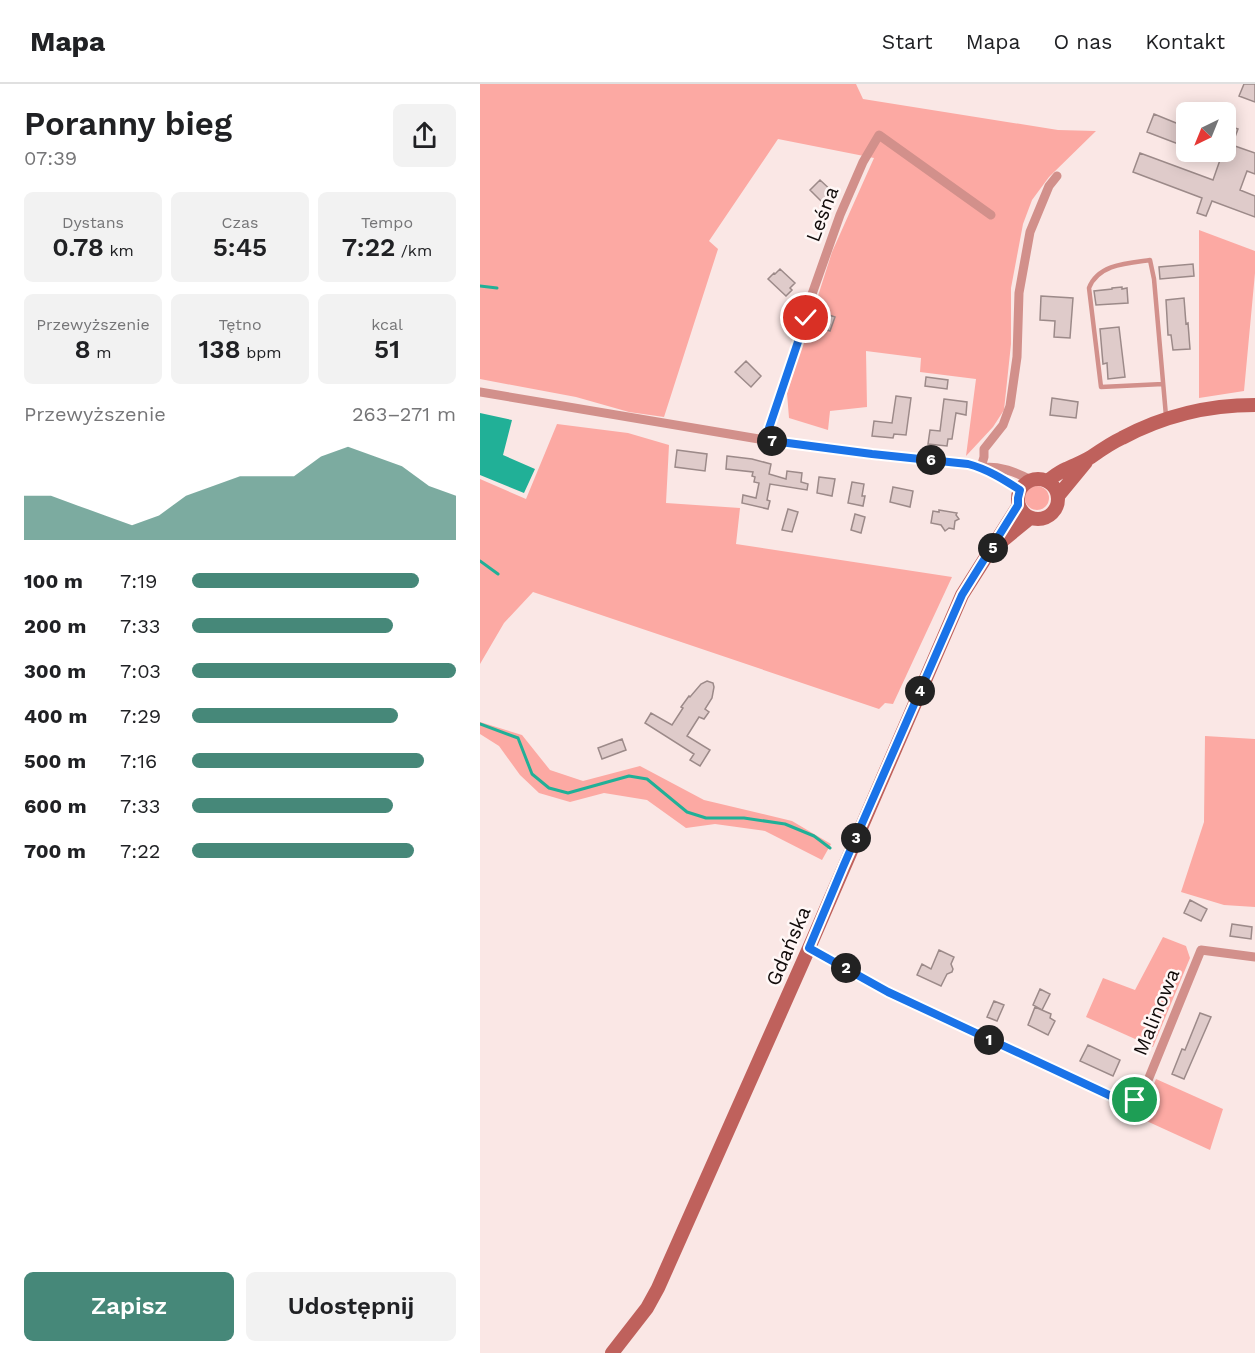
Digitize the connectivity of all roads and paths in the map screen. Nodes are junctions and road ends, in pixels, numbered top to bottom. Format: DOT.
graph roads {
  1 [pos="1057,176"];
  2 [pos="991,215"];
  3 [pos="1163,384"];
  4 [pos="480,392"];
  5 [pos="1255,405"];
  6 [pos="1166,419"];
  7 [pos="765,440"];
  8 [pos="1090,458"];
  9 [pos="981,467"];
  10 [pos="1031,480"];
  11 [pos="1047,481"];
  12 [pos="1020,490"];
  13 [pos="1058,496"];
  14 [pos="1018,505"];
  15 [pos="1030,518"];
  16 [pos="991,550"];
  17 [pos="809,948"];
  18 [pos="1255,957"];
  19 [pos="612,1353"];
  1 -- 9 [label="street"];
  2 -- 7 [label="street, Leśna"];
  3 -- 3 [label="lane"];
  3 -- 6 [label="lane"];
  4 -- 7 [label="street"];
  5 -- 6 [label="main road"];
  6 -- 8 [label="main road"];
  7 -- 9 [label="street"];
  8 -- 11 [label="main road"];
  8 -- 13 [label="main road"];
  9 -- 10 [label="street"];
  9 -- 12 [label="street"];
  10 -- 11 [label="main road"];
  10 -- 12 [label="main road"];
  11 -- 13 [label="main road"];
  12 -- 14 [label="main road"];
  13 -- 15 [label="main road"];
  14 -- 15 [label="main road"];
  14 -- 16 [label="main road, Gdańska"];
  15 -- 16 [label="main road, Gdańska"];
  16 -- 17 [label="main road, Gdańska"];
  17 -- 18 [label="street, Malinowa"];
  17 -- 19 [label="main road, Gdańska"];
}
